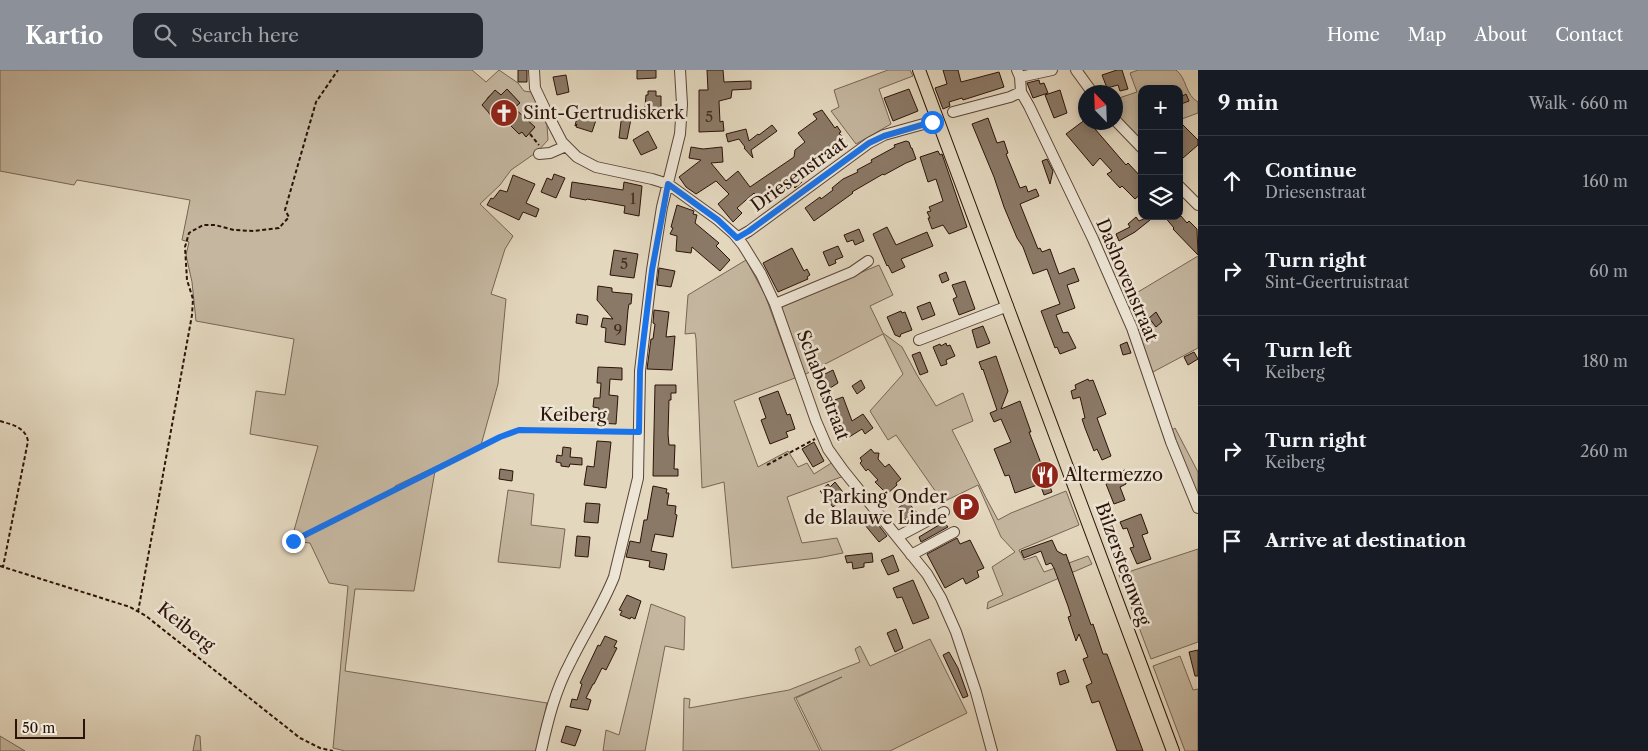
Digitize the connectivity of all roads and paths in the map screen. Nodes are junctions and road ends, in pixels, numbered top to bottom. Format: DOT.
graph roads {
  1 [pos="338,70"];
  2 [pos="534,70"];
  3 [pos="680,70"];
  4 [pos="919,70"];
  5 [pos="1052,70"];
  6 [pos="1076,70"];
  7 [pos="1019,73"];
  8 [pos="1087,85"];
  9 [pos="1021,92"];
  10 [pos="953,112"];
  11 [pos="938,120"];
  12 [pos="1123,128"];
  13 [pos="1138,144"];
  14 [pos="566,146"];
  15 [pos="539,154"];
  16 [pos="668,184"];
  17 [pos="1183,190"];
  18 [pos="1198,205"];
  19 [pos="737,238"];
  20 [pos="868,261"];
  21 [pos="775,304"];
  22 [pos="1008,306"];
  23 [pos="919,340"];
  24 [pos="0,422"];
  25 [pos="639,432"];
  26 [pos="822,436"];
  27 [pos="767,465"];
  28 [pos="1198,508"];
  29 [pos="944,512"];
  30 [pos="954,532"];
  31 [pos="897,537"];
  32 [pos="293,541"];
  33 [pos="911,555"];
  34 [pos="2,567"];
  35 [pos="138,612"];
  36 [pos="333,751"];
  37 [pos="541,751"];
  38 [pos="992,751"];
  39 [pos="1173,751"];
  1 -- 35 [label="path"];
  2 -- 14 [label="street"];
  3 -- 16 [label="street"];
  4 -- 11 [label="main road, Bilzersteenweg"];
  5 -- 7 [label="street"];
  6 -- 8 [label="street"];
  7 -- 9 [label="street, Dashovenstraat"];
  9 -- 10 [label="street"];
  9 -- 28 [label="street, Dashovenstraat"];
  11 -- 19 [label="street, Driesenstraat"];
  11 -- 22 [label="main road, Bilzersteenweg"];
  12 -- 13 [label="street"];
  14 -- 15 [label="street"];
  14 -- 16 [label="street, Schabotstraat"];
  16 -- 19 [label="street, Schabotstraat"];
  16 -- 25 [label="street"];
  17 -- 18 [label="street"];
  19 -- 21 [label="street, Schabotstraat"];
  20 -- 21 [label="street"];
  21 -- 26 [label="street, Schabotstraat"];
  22 -- 23 [label="street"];
  22 -- 39 [label="main road, Bilzersteenweg"];
  24 -- 34 [label="path"];
  25 -- 32 [label="path, Keiberg"];
  25 -- 37 [label="street"];
  26 -- 27 [label="path"];
  26 -- 31 [label="street, Schabotstraat"];
  29 -- 31 [label="street"];
  30 -- 33 [label="street"];
  31 -- 33 [label="street, Schabotstraat"];
  33 -- 38 [label="street, Schabotstraat"];
  34 -- 35 [label="path, Keiberg"];
  35 -- 36 [label="path, Keiberg"];
}
